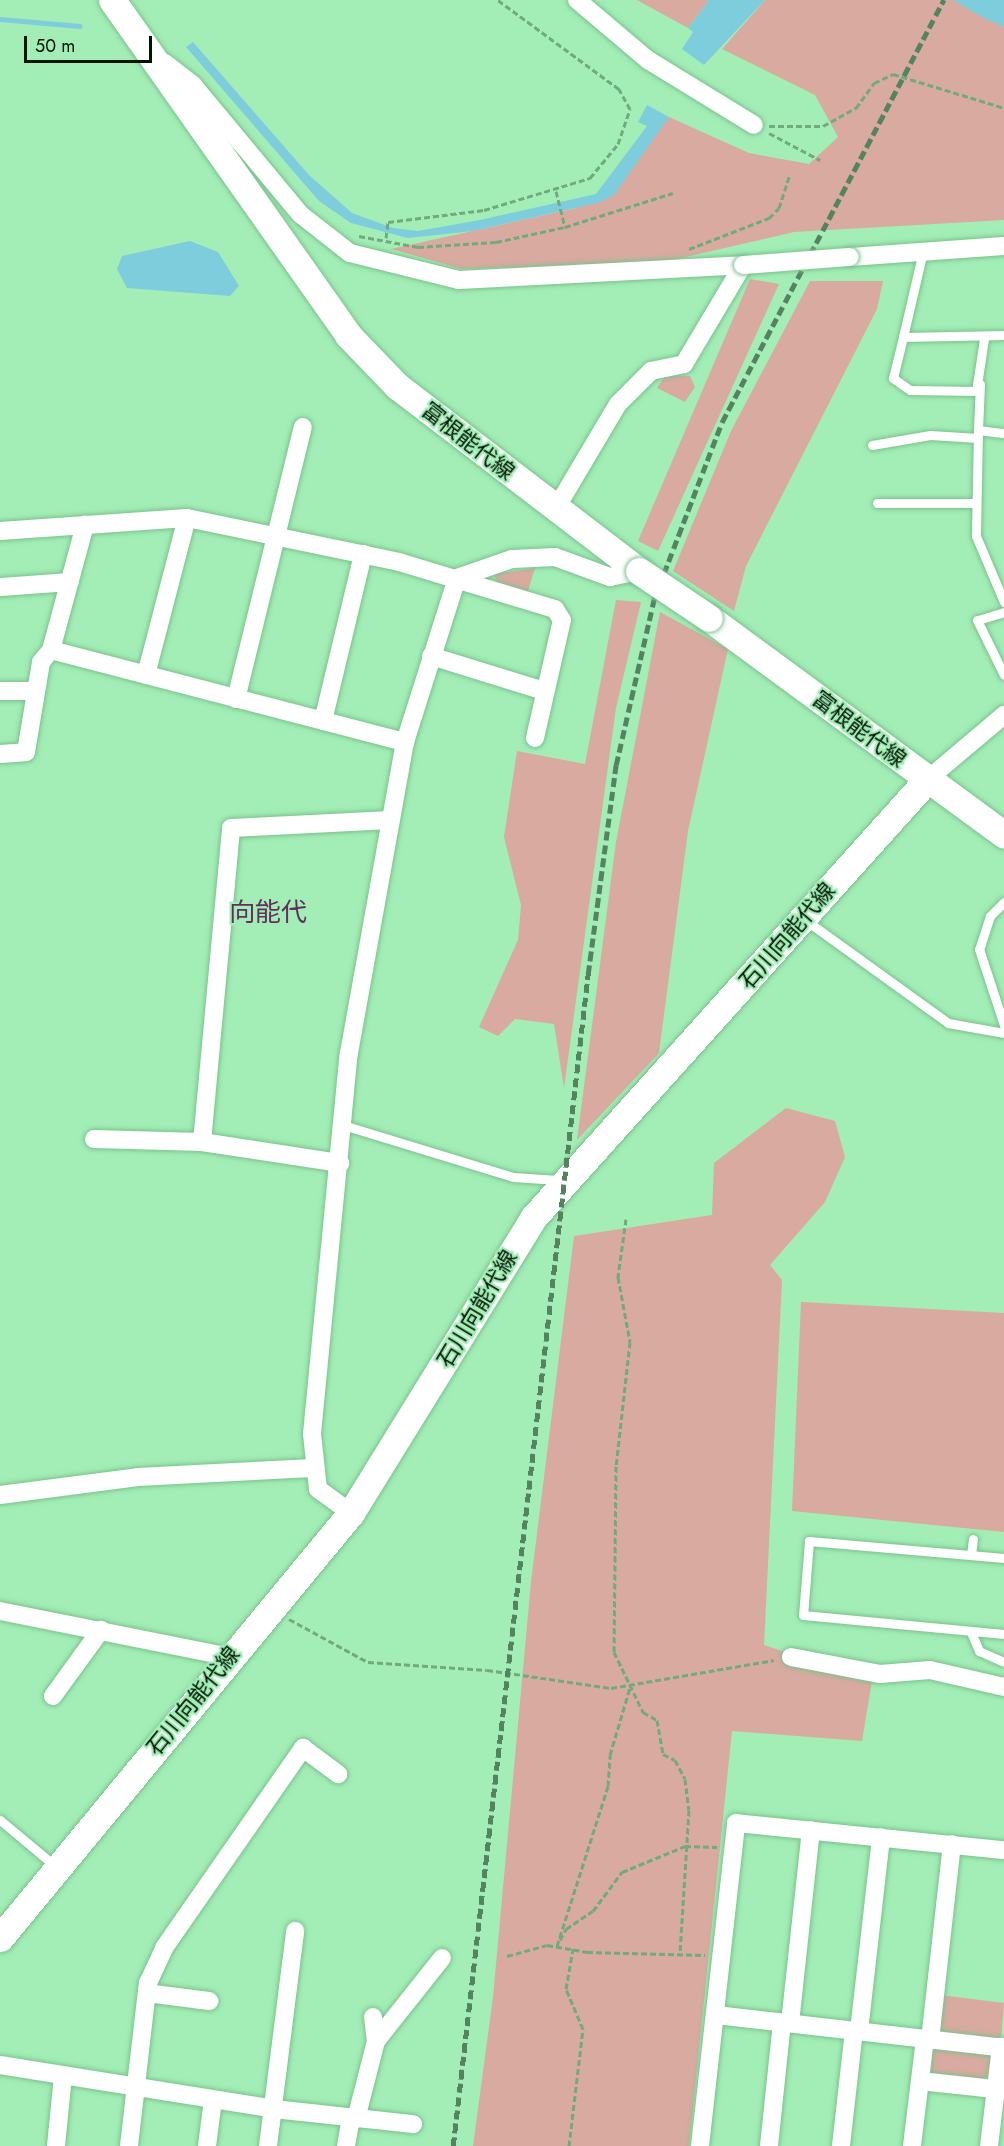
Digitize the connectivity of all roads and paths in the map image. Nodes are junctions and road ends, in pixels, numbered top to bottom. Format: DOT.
graph roads {
  1 [pos="112,0"];
  2 [pos="498,0"];
  3 [pos="577,0"];
  4 [pos="147,49"];
  5 [pos="1004,108"];
  6 [pos="754,125"];
  7 [pos="820,160"];
  8 [pos="789,177"];
  9 [pos="556,191"];
  10 [pos="673,193"];
  11 [pos="566,227"];
  12 [pos="332,237"];
  13 [pos="386,238"];
  14 [pos="1004,246"];
  15 [pos="922,252"];
  16 [pos="742,265"];
  17 [pos="682,269"];
  18 [pos="1004,334"];
  19 [pos="903,337"];
  20 [pos="984,339"];
  21 [pos="980,382"];
  22 [pos="303,427"];
  23 [pos="1004,433"];
  24 [pos="978,434"];
  25 [pos="872,445"];
  26 [pos="877,503"];
  27 [pos="975,503"];
  28 [pos="555,510"];
  29 [pos="187,518"];
  30 [pos="85,525"];
  31 [pos="0,531"];
  32 [pos="276,535"];
  33 [pos="363,554"];
  34 [pos="639,571"];
  35 [pos="457,578"];
  36 [pos="70,582"];
  37 [pos="1,587"];
  38 [pos="1004,602"];
  39 [pos="1004,612"];
  40 [pos="51,650"];
  41 [pos="431,656"];
  42 [pos="146,675"];
  43 [pos="1004,675"];
  44 [pos="35,691"];
  45 [pos="544,691"];
  46 [pos="0,692"];
  47 [pos="236,699"];
  48 [pos="1004,716"];
  49 [pos="322,721"];
  50 [pos="535,738"];
  51 [pos="405,742"];
  52 [pos="0,754"];
  53 [pos="927,780"];
  54 [pos="391,820"];
  55 [pos="1004,835"];
  56 [pos="1004,902"];
  57 [pos="803,918"];
  58 [pos="1004,1024"];
  59 [pos="1004,1033"];
  60 [pos="343,1125"];
  61 [pos="94,1139"];
  62 [pos="202,1142"];
  63 [pos="340,1163"];
  64 [pos="566,1179"];
  65 [pos="626,1219"];
  66 [pos="312,1468"];
  67 [pos="0,1495"];
  68 [pos="351,1513"];
  69 [pos="974,1539"];
  70 [pos="971,1555"];
  71 [pos="1004,1558"];
  72 [pos="270,1606"];
  73 [pos="0,1611"];
  74 [pos="100,1630"];
  75 [pos="970,1632"];
  76 [pos="1004,1634"];
  77 [pos="230,1657"];
  78 [pos="791,1657"];
  79 [pos="1004,1662"];
  80 [pos="631,1684"];
  81 [pos="1004,1687"];
  82 [pos="53,1696"];
  83 [pos="338,1774"];
  84 [pos="0,1820"];
  85 [pos="811,1830"];
  86 [pos="881,1837"];
  87 [pos="952,1844"];
  88 [pos="685,1846"];
  89 [pos="734,1847"];
  90 [pos="1004,1850"];
  91 [pos="57,1867"];
  92 [pos="295,1930"];
  93 [pos="0,1938"];
  94 [pos="557,1946"];
  95 [pos="573,1949"];
  96 [pos="680,1953"];
  97 [pos="507,1956"];
  98 [pos="722,1956"];
  99 [pos="441,1958"];
  100 [pos="147,1993"];
  101 [pos="209,2001"];
  102 [pos="716,2015"];
  103 [pos="373,2017"];
  104 [pos="786,2023"];
  105 [pos="856,2031"];
  106 [pos="927,2040"];
  107 [pos="376,2041"];
  108 [pos="1002,2047"];
  109 [pos="0,2065"];
  110 [pos="63,2076"];
  111 [pos="920,2081"];
  112 [pos="137,2088"];
  113 [pos="1000,2089"];
  114 [pos="213,2100"];
  115 [pos="274,2109"];
  116 [pos="354,2119"];
  117 [pos="413,2124"];
  118 [pos="56,2146"];
  119 [pos="129,2146"];
  120 [pos="207,2146"];
  121 [pos="268,2146"];
  122 [pos="346,2146"];
  123 [pos="569,2146"];
  124 [pos="700,2146"];
  125 [pos="770,2146"];
  126 [pos="841,2146"];
  127 [pos="912,2146"];
  128 [pos="989,2146"];
  1 -- 4 [label="main road, 富根能代線"];
  2 -- 9 [label="path"];
  3 -- 6 [label="street"];
  4 -- 12 [label="street"];
  4 -- 28 [label="main road, 富根能代線"];
  5 -- 6 [label="path"];
  6 -- 7 [label="path"];
  8 -- 17 [label="path"];
  9 -- 11 [label="path"];
  9 -- 13 [label="path"];
  10 -- 11 [label="path"];
  11 -- 13 [label="path"];
  12 -- 13 [label="path"];
  12 -- 17 [label="street"];
  14 -- 15 [label="street"];
  15 -- 16 [label="street, bridge"];
  15 -- 19 [label="lane"];
  16 -- 17 [label="street"];
  16 -- 28 [label="street"];
  18 -- 20 [label="lane"];
  19 -- 20 [label="lane"];
  19 -- 21 [label="lane"];
  20 -- 21 [label="lane"];
  21 -- 24 [label="lane"];
  22 -- 32 [label="street"];
  23 -- 24 [label="lane"];
  24 -- 25 [label="lane"];
  24 -- 27 [label="lane"];
  26 -- 27 [label="lane"];
  27 -- 38 [label="lane"];
  28 -- 34 [label="main road, 富根能代線"];
  29 -- 30 [label="street"];
  29 -- 32 [label="street"];
  29 -- 42 [label="street"];
  30 -- 31 [label="street"];
  30 -- 36 [label="street"];
  32 -- 33 [label="street"];
  32 -- 47 [label="street"];
  33 -- 35 [label="street"];
  33 -- 49 [label="street"];
  34 -- 35 [label="street"];
  34 -- 53 [label="main road, 富根能代線, bridge"];
  35 -- 41 [label="street"];
  35 -- 45 [label="street"];
  36 -- 37 [label="street"];
  36 -- 40 [label="street"];
  39 -- 43 [label="lane"];
  40 -- 42 [label="street"];
  40 -- 44 [label="street"];
  41 -- 45 [label="street"];
  41 -- 51 [label="street"];
  42 -- 47 [label="street"];
  44 -- 46 [label="street"];
  44 -- 52 [label="street"];
  45 -- 50 [label="street"];
  47 -- 49 [label="street"];
  48 -- 53 [label="street"];
  49 -- 51 [label="street"];
  51 -- 54 [label="street"];
  53 -- 55 [label="main road"];
  53 -- 57 [label="main road, 石川向能代線"];
  54 -- 60 [label="street"];
  54 -- 62 [label="street"];
  56 -- 58 [label="lane"];
  57 -- 59 [label="lane"];
  57 -- 64 [label="main road, 石川向能代線"];
  60 -- 63 [label="street"];
  60 -- 64 [label="lane"];
  61 -- 62 [label="street"];
  62 -- 63 [label="street"];
  63 -- 66 [label="street"];
  64 -- 68 [label="main road, 石川向能代線"];
  65 -- 80 [label="path"];
  66 -- 67 [label="street"];
  66 -- 68 [label="street"];
  68 -- 72 [label="main road, 石川向能代線"];
  69 -- 70 [label="lane"];
  70 -- 71 [label="lane"];
  70 -- 75 [label="lane"];
  72 -- 77 [label="main road, 石川向能代線"];
  72 -- 80 [label="path"];
  73 -- 74 [label="street"];
  74 -- 77 [label="street"];
  74 -- 82 [label="street"];
  75 -- 76 [label="lane"];
  75 -- 79 [label="lane"];
  77 -- 91 [label="main road, 石川向能代線"];
  78 -- 80 [label="path"];
  78 -- 81 [label="street"];
  80 -- 88 [label="path"];
  80 -- 94 [label="path"];
  83 -- 100 [label="street"];
  84 -- 91 [label="lane"];
  85 -- 86 [label="street"];
  85 -- 89 [label="street"];
  85 -- 104 [label="street"];
  86 -- 87 [label="street"];
  86 -- 105 [label="street"];
  87 -- 90 [label="street"];
  87 -- 106 [label="street"];
  88 -- 89 [label="path"];
  88 -- 94 [label="path"];
  88 -- 96 [label="path"];
  89 -- 98 [label="street"];
  91 -- 93 [label="main road, 石川向能代線"];
  92 -- 115 [label="street"];
  94 -- 95 [label="path"];
  94 -- 97 [label="path"];
  95 -- 96 [label="path"];
  95 -- 123 [label="path"];
  96 -- 98 [label="path"];
  98 -- 102 [label="street"];
  99 -- 107 [label="street"];
  100 -- 101 [label="street"];
  100 -- 112 [label="street"];
  102 -- 104 [label="street"];
  102 -- 124 [label="street"];
  103 -- 107 [label="street"];
  104 -- 105 [label="street"];
  104 -- 125 [label="street"];
  105 -- 106 [label="street"];
  105 -- 126 [label="street"];
  106 -- 108 [label="street"];
  106 -- 111 [label="street"];
  107 -- 116 [label="street"];
  108 -- 113 [label="street"];
  109 -- 110 [label="street"];
  110 -- 112 [label="street"];
  110 -- 118 [label="street"];
  111 -- 113 [label="street"];
  111 -- 127 [label="street"];
  112 -- 114 [label="street"];
  112 -- 119 [label="street"];
  113 -- 128 [label="street"];
  114 -- 115 [label="street"];
  114 -- 120 [label="street"];
  115 -- 116 [label="street"];
  115 -- 121 [label="street"];
  116 -- 117 [label="street"];
  116 -- 122 [label="street"];
}
